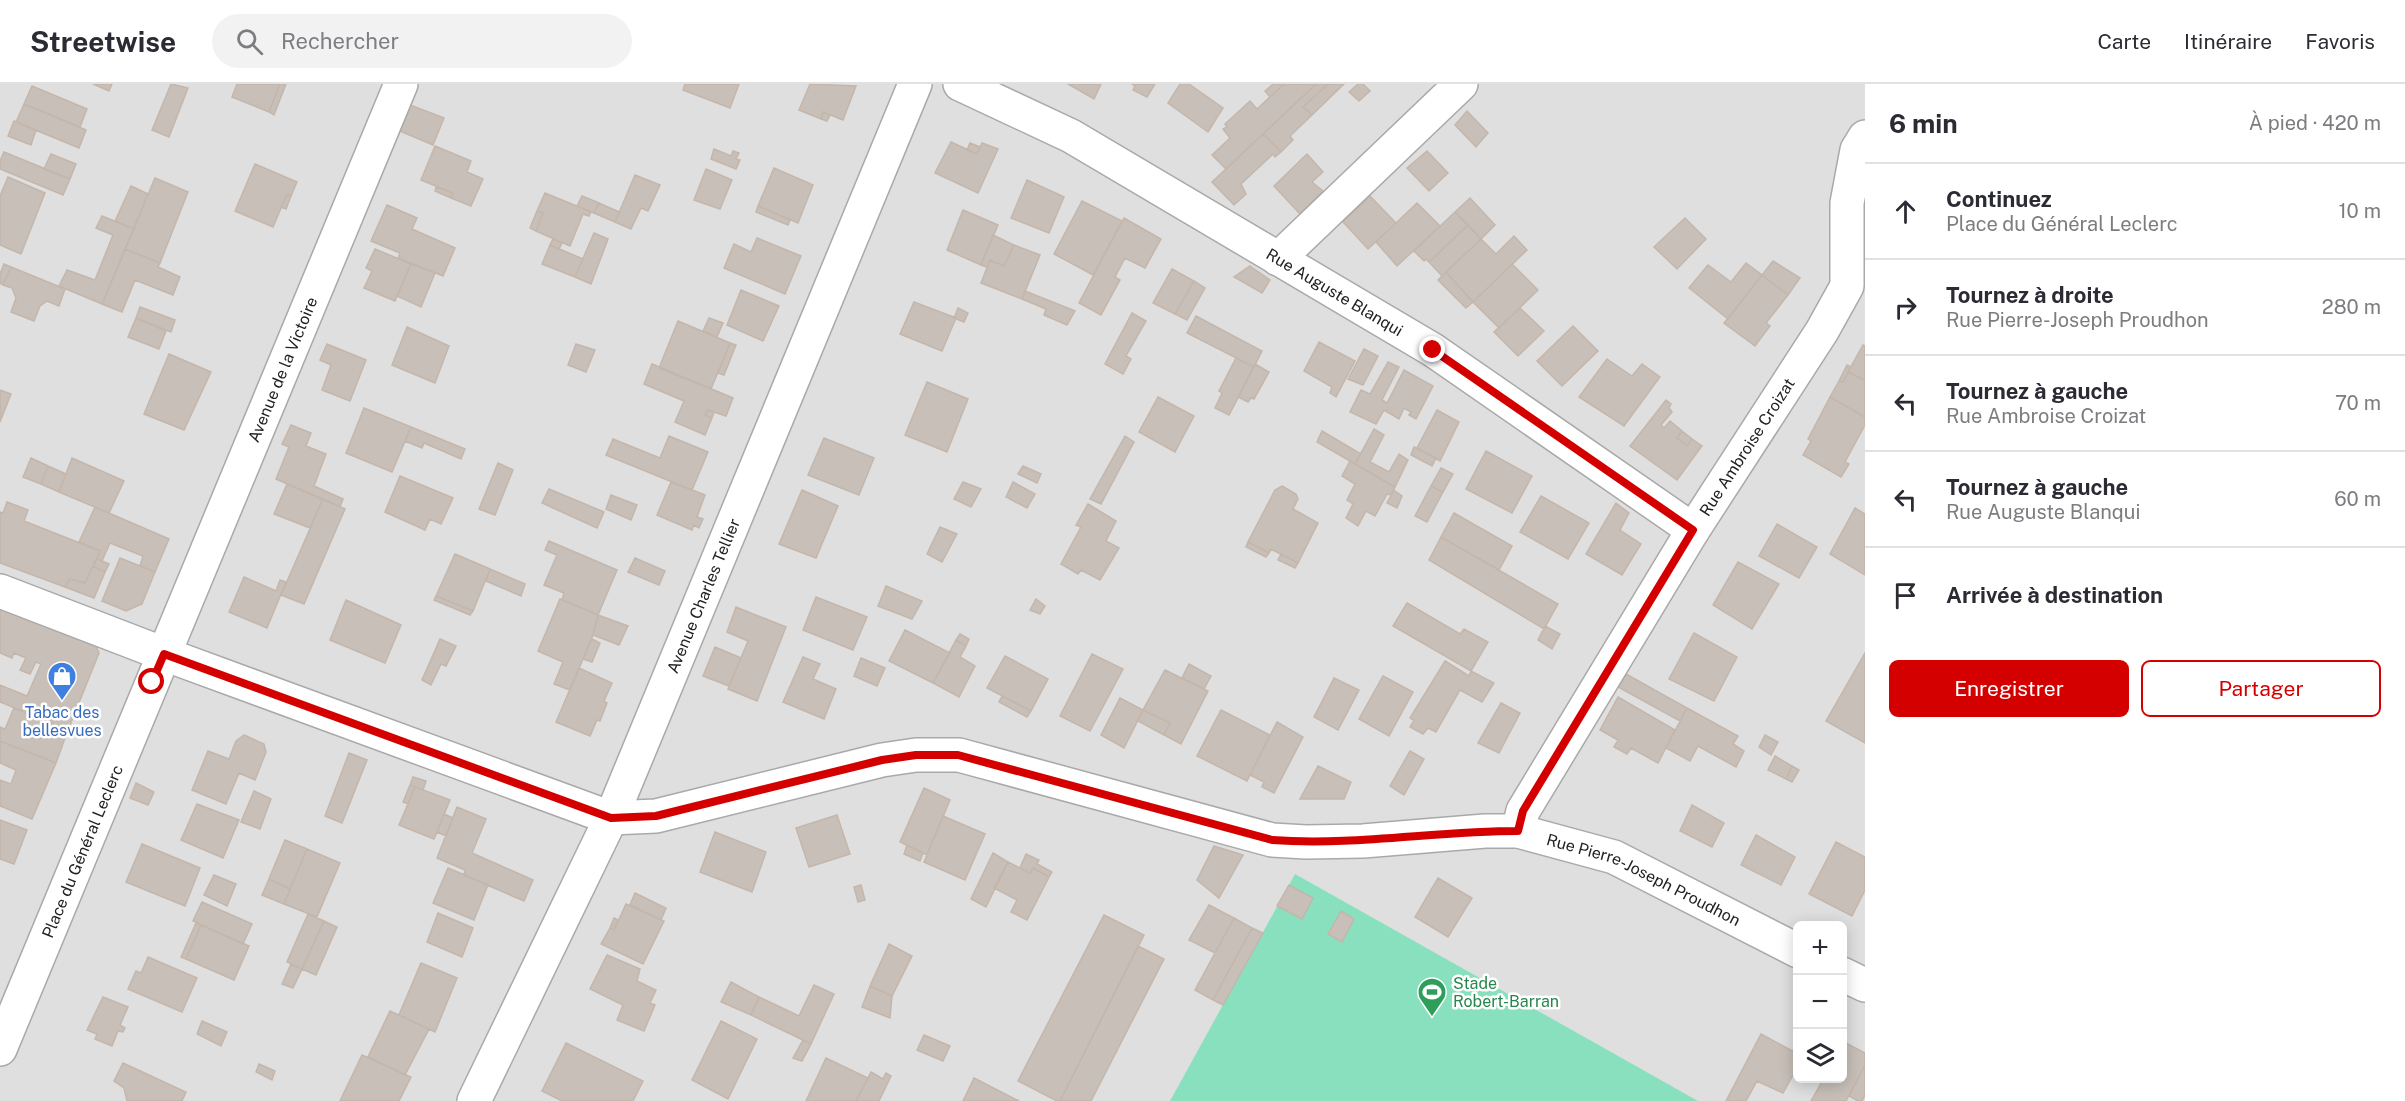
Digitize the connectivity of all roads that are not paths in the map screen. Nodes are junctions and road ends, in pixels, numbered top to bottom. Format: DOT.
graph roads {
  1 [pos="401,84"];
  2 [pos="915,84"];
  3 [pos="960,84"];
  4 [pos="1461,84"];
  5 [pos="1865,137"];
  6 [pos="1856,230"];
  7 [pos="1278,259"];
  8 [pos="1693,530"];
  9 [pos="0,591"];
  10 [pos="164,654"];
  11 [pos="611,818"];
  12 [pos="1518,831"];
  13 [pos="1793,949"];
  14 [pos="1844,975"];
  15 [pos="1865,985"];
  16 [pos="0,1049"];
  17 [pos="474,1101"];
  1 -- 10 [label="street, Avenue de la Victoire"];
  2 -- 11 [label="street, Avenue Charles Tellier"];
  3 -- 7 [label="street, Rue Auguste Blanqui"];
  4 -- 7 [label="street"];
  5 -- 6 [label="street, Rue Ambroise Croizat"];
  6 -- 8 [label="street, Rue Ambroise Croizat"];
  7 -- 8 [label="street, Rue Auguste Blanqui"];
  8 -- 12 [label="street, Rue Ambroise Croizat"];
  9 -- 10 [label="street, Rue Pierre-Joseph Proudhon"];
  10 -- 11 [label="street, Rue Pierre-Joseph Proudhon"];
  10 -- 16 [label="street, Place du Général Leclerc"];
  11 -- 12 [label="street, Rue Pierre-Joseph Proudhon"];
  11 -- 17 [label="street, Avenue Charles Tellier"];
  12 -- 13 [label="street, Rue Pierre-Joseph Proudhon"];
  14 -- 15 [label="street"];
}
